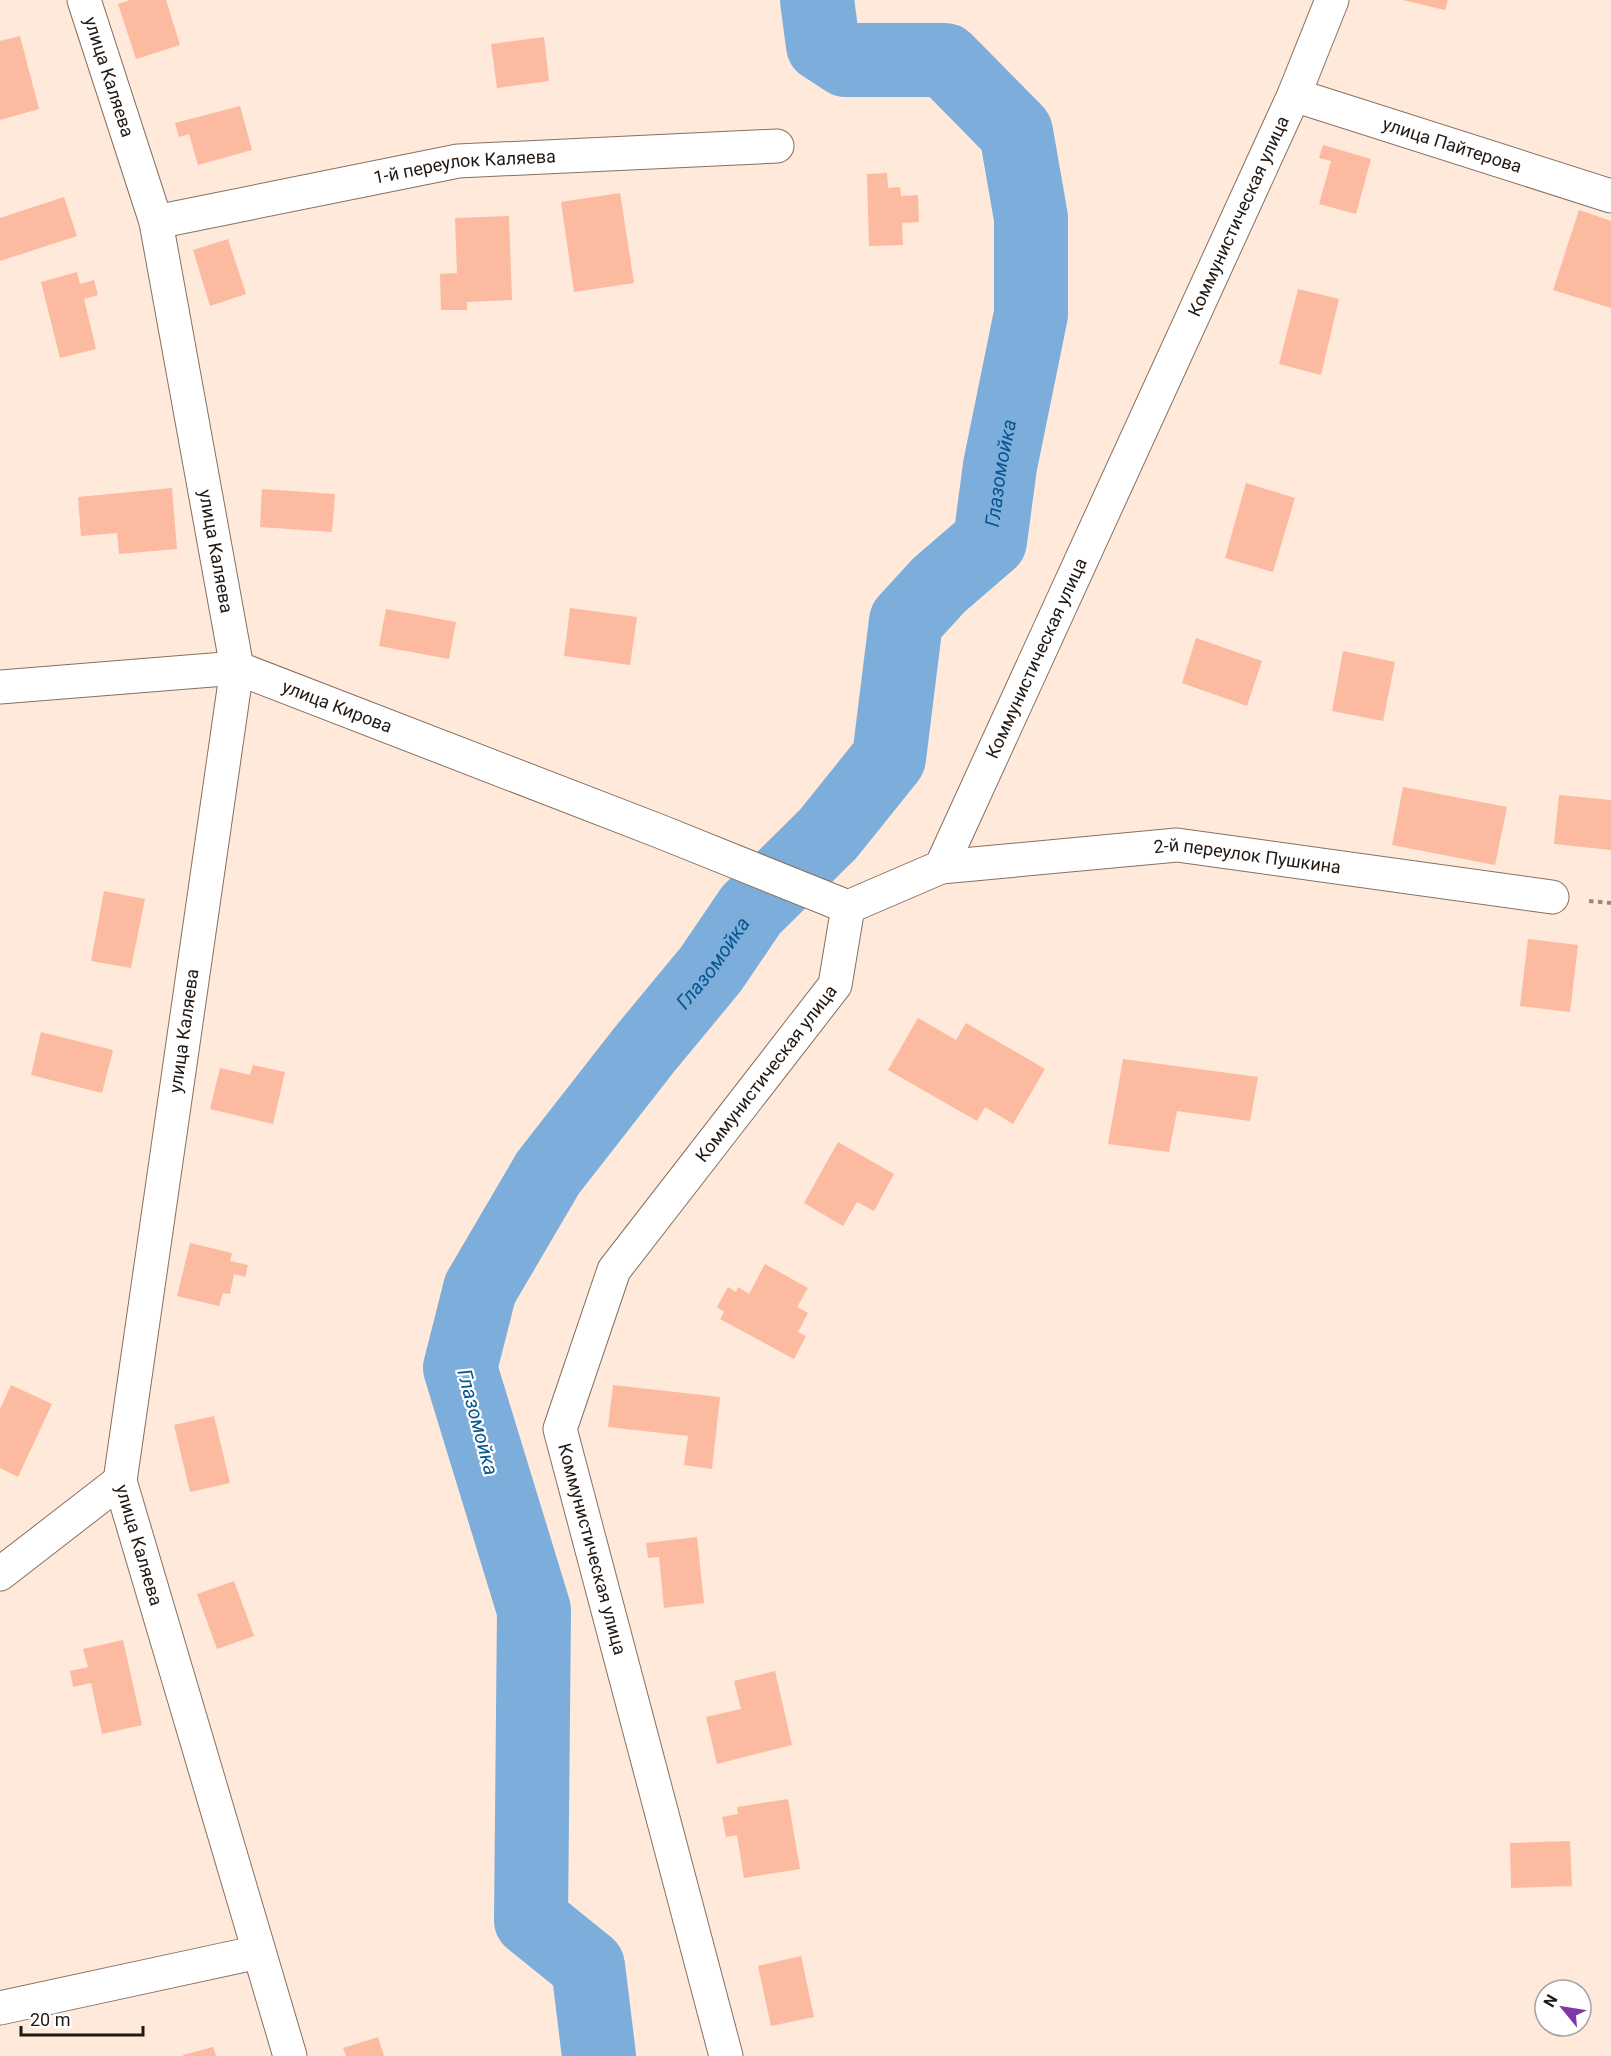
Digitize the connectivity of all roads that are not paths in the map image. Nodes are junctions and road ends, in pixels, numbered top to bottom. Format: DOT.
graph roads {
  1 [pos="84,0"];
  2 [pos="1332,0"];
  3 [pos="1294,95"];
  4 [pos="777,146"];
  5 [pos="1611,196"];
  6 [pos="156,222"];
  7 [pos="237,668"];
  8 [pos="0,687"];
  9 [pos="941,867"];
  10 [pos="1552,897"];
  11 [pos="848,907"];
  12 [pos="120,1481"];
  13 [pos="0,1574"];
  14 [pos="259,1952"];
  15 [pos="0,2008"];
  16 [pos="290,2056"];
  17 [pos="726,2056"];
  1 -- 6 [label="street, улица Каляева"];
  2 -- 3 [label="street, Коммунистическая улица"];
  3 -- 5 [label="street, улица Пайтерова"];
  3 -- 9 [label="street, Коммунистическая улица"];
  4 -- 6 [label="street, 1-й переулок Каляева"];
  6 -- 7 [label="street, улица Каляева"];
  7 -- 8 [label="street, улица Кирова"];
  7 -- 11 [label="street, улица Кирова"];
  7 -- 12 [label="street, улица Каляева"];
  9 -- 10 [label="street, 2-й переулок Пушкина"];
  9 -- 11 [label="street"];
  11 -- 17 [label="street, Коммунистическая улица"];
  12 -- 13 [label="street"];
  12 -- 14 [label="street, улица Каляева"];
  14 -- 15 [label="street"];
  14 -- 16 [label="street, улица Каляева"];
}
